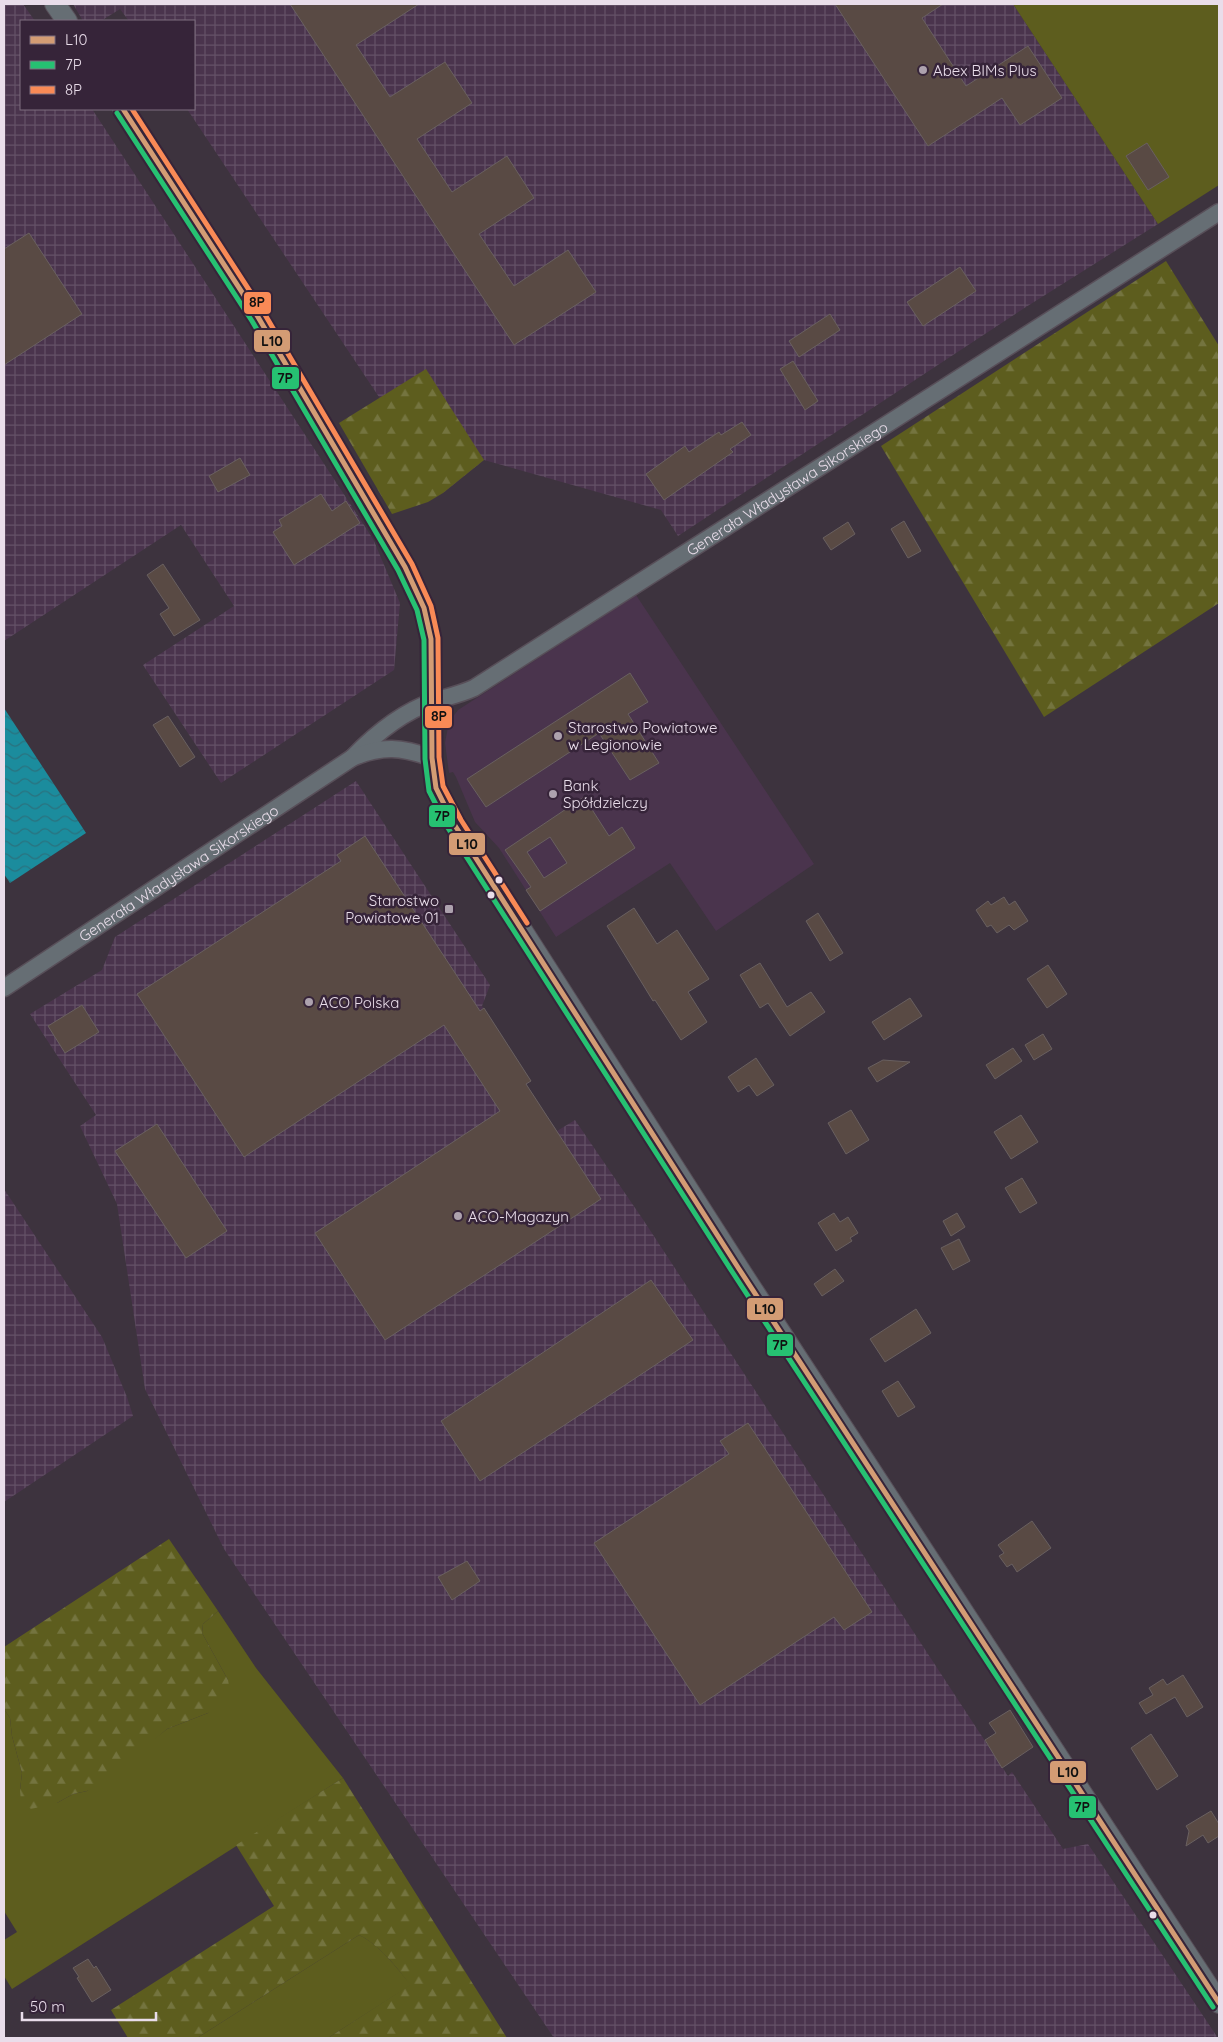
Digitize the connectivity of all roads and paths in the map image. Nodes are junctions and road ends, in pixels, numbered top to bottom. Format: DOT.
graph roads {
  1 [pos="55,4"];
  2 [pos="66,20"];
  3 [pos="124,110"];
  4 [pos="1219,212"];
  5 [pos="432,701"];
  6 [pos="352,758"];
  7 [pos="432,758"];
  8 [pos="4,988"];
  9 [pos="1219,2002"];
  1 -- 2 [label="street"];
  3 -- 5 [label="street"];
  4 -- 5 [label="street, Generała Władysława Sikorskiego"];
  5 -- 6 [label="street, Generała Władysława Sikorskiego"];
  5 -- 7 [label="street"];
  6 -- 7 [label="street, Generała Władysława Sikorskiego"];
  6 -- 8 [label="street, Generała Władysława Sikorskiego"];
  7 -- 9 [label="street"];
}
